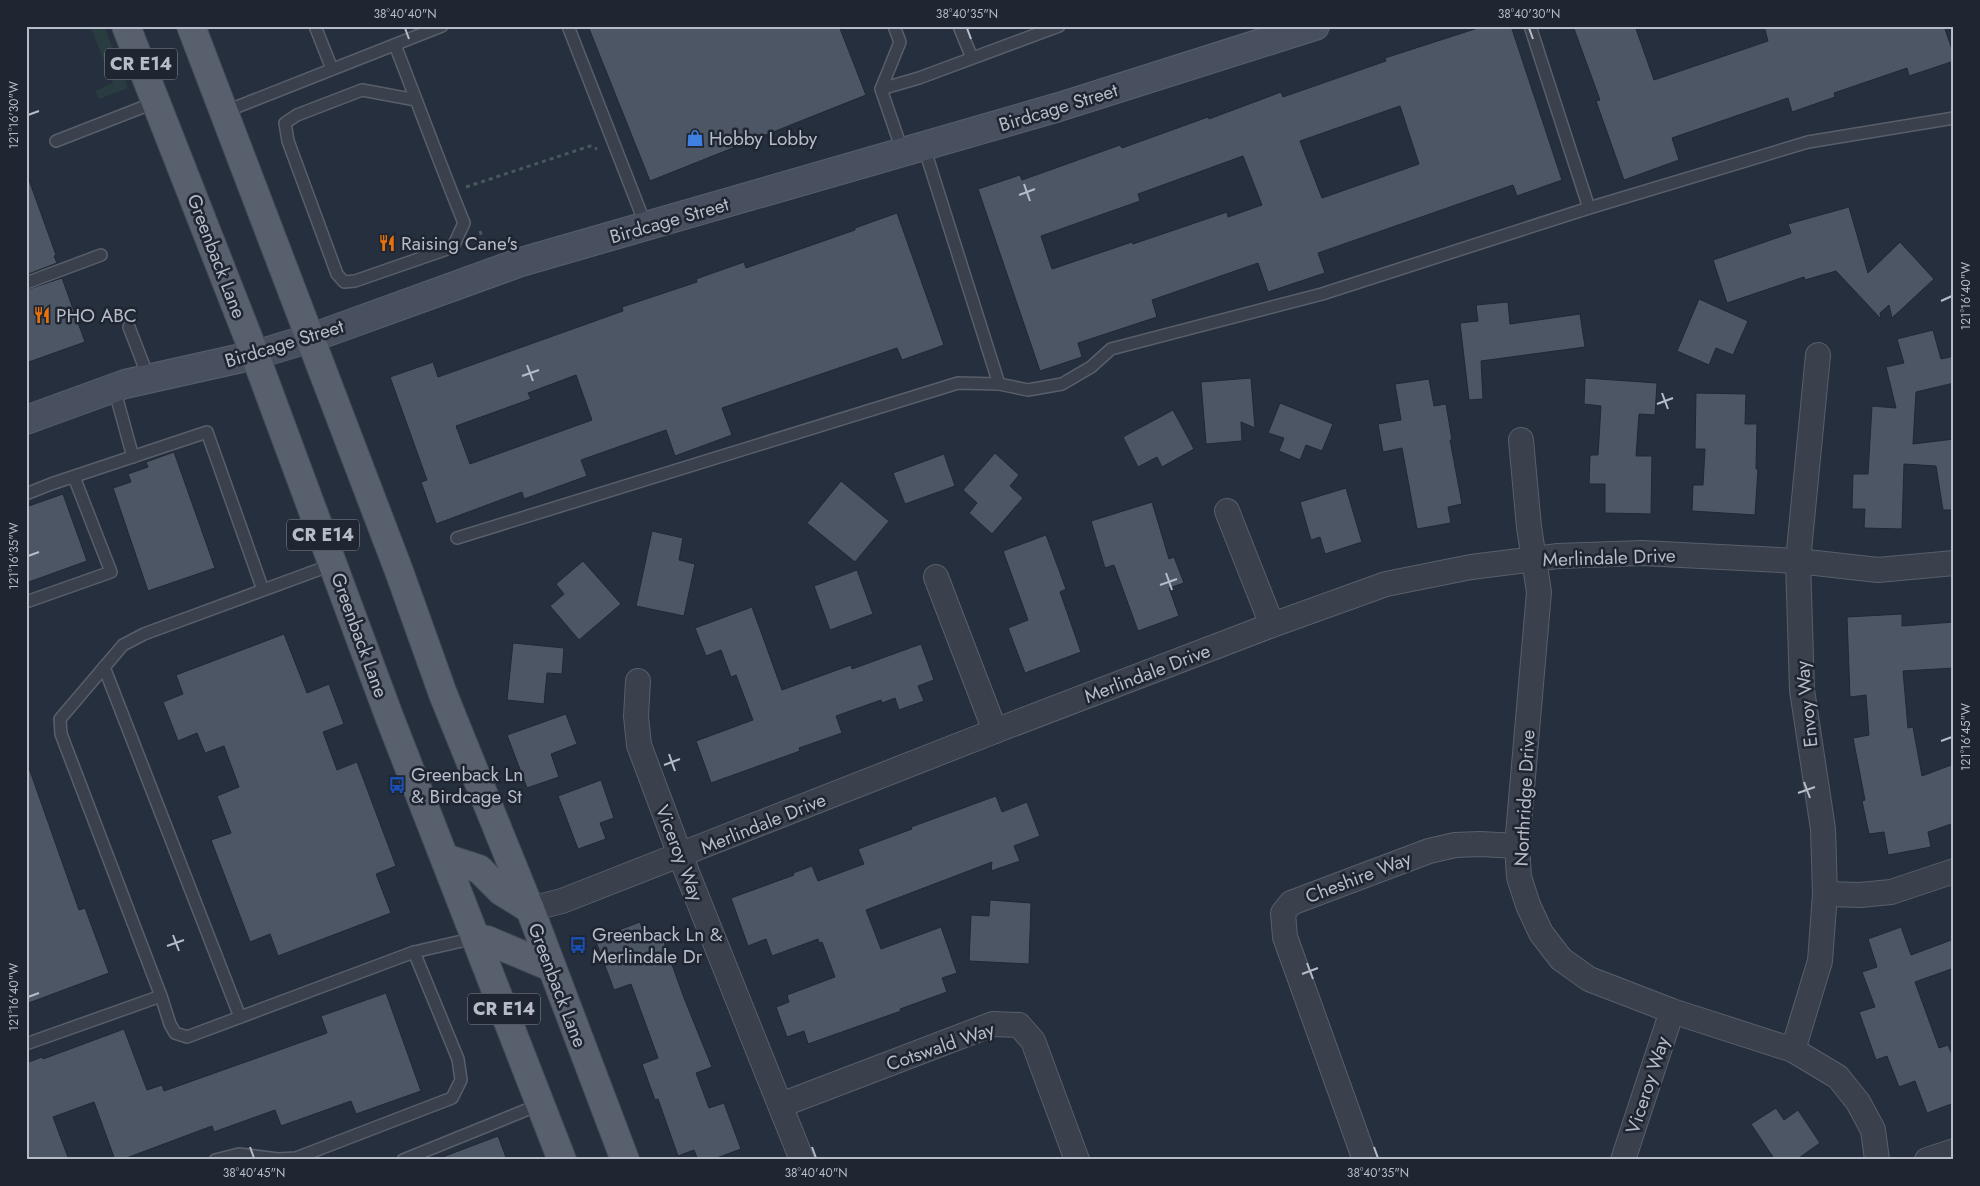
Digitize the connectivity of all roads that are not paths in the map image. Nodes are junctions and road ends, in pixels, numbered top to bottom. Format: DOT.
graph roads {
  1 [pos="126,26"];
  2 [pos="191,26"];
  3 [pos="315,26"];
  4 [pos="442,26"];
  5 [pos="568,26"];
  6 [pos="894,26"];
  7 [pos="959,26"];
  8 [pos="1059,26"];
  9 [pos="1315,26"];
  10 [pos="1530,26"];
  11 [pos="394,45"];
  12 [pos="972,58"];
  13 [pos="332,69"];
  14 [pos="881,89"];
  15 [pos="416,100"];
  16 [pos="156,102"];
  17 [pos="224,112"];
  18 [pos="1954,118"];
  19 [pos="56,141"];
  20 [pos="914,150"];
  21 [pos="1589,208"];
  22 [pos="646,226"];
  23 [pos="101,255"];
  24 [pos="26,283"];
  25 [pos="129,327"];
  26 [pos="311,338"];
  27 [pos="255,355"];
  28 [pos="1818,355"];
  29 [pos="149,379"];
  30 [pos="999,384"];
  31 [pos="114,388"];
  32 [pos="26,420"];
  33 [pos="1521,440"];
  34 [pos="133,457"];
  35 [pos="74,477"];
  36 [pos="26,494"];
  37 [pos="1227,511"];
  38 [pos="457,538"];
  39 [pos="1534,560"];
  40 [pos="1798,561"];
  41 [pos="1954,563"];
  42 [pos="334,564"];
  43 [pos="936,576"];
  44 [pos="263,590"];
  45 [pos="26,602"];
  46 [pos="1272,625"];
  47 [pos="104,667"];
  48 [pos="638,681"];
  49 [pos="995,731"];
  50 [pos="1517,846"];
  51 [pos="680,855"];
  52 [pos="445,858"];
  53 [pos="1954,871"];
  54 [pos="1825,894"];
  55 [pos="530,910"];
  56 [pos="476,938"];
  57 [pos="414,952"];
  58 [pos="551,967"];
  59 [pos="161,996"];
  60 [pos="1672,1011"];
  61 [pos="240,1017"];
  62 [pos="26,1044"];
  63 [pos="1793,1050"];
  64 [pos="541,1104"];
  65 [pos="781,1105"];
  66 [pos="1954,1151"];
  67 [pos="216,1160"];
  68 [pos="403,1160"];
  69 [pos="562,1160"];
  70 [pos="625,1160"];
  71 [pos="802,1160"];
  72 [pos="1077,1160"];
  73 [pos="1365,1160"];
  74 [pos="1622,1160"];
  75 [pos="1877,1160"];
  76 [pos="1927,1160"];
  1 -- 16 [label="main road, Greenback Lane / CR E14"];
  2 -- 17 [label="main road, Greenback Lane / CR E14"];
  3 -- 13 [label="lane"];
  4 -- 11 [label="lane"];
  5 -- 22 [label="lane"];
  6 -- 14 [label="lane"];
  7 -- 12 [label="lane"];
  8 -- 12 [label="lane"];
  9 -- 20 [label="street, Birdcage Street"];
  10 -- 21 [label="lane"];
  11 -- 13 [label="lane"];
  11 -- 15 [label="lane"];
  12 -- 14 [label="lane"];
  13 -- 17 [label="lane"];
  14 -- 20 [label="lane"];
  15 -- 15 [label="lane"];
  16 -- 19 [label="lane"];
  16 -- 27 [label="main road, Greenback Lane / CR E14"];
  17 -- 26 [label="main road, Greenback Lane / CR E14"];
  18 -- 21 [label="lane"];
  20 -- 22 [label="street, Birdcage Street"];
  20 -- 30 [label="lane"];
  21 -- 30 [label="lane"];
  22 -- 26 [label="street, Birdcage Street"];
  23 -- 24 [label="lane"];
  25 -- 29 [label="lane"];
  26 -- 27 [label="street, Birdcage Street"];
  26 -- 55 [label="main road, Greenback Lane / CR E14"];
  27 -- 29 [label="street, Birdcage Street"];
  27 -- 42 [label="main road, Greenback Lane / CR E14"];
  28 -- 40 [label="street, Envoy Way"];
  29 -- 31 [label="street, Birdcage Street"];
  30 -- 38 [label="lane"];
  31 -- 32 [label="street, Birdcage Street"];
  31 -- 34 [label="lane"];
  33 -- 39 [label="street, Northridge Drive"];
  34 -- 35 [label="lane"];
  34 -- 44 [label="lane"];
  35 -- 36 [label="lane"];
  35 -- 45 [label="lane"];
  37 -- 46 [label="street"];
  39 -- 40 [label="street, Merlindale Drive"];
  39 -- 46 [label="street, Merlindale Drive"];
  39 -- 50 [label="street, Northridge Drive"];
  40 -- 41 [label="street, Merlindale Drive"];
  40 -- 54 [label="street, Envoy Way"];
  42 -- 44 [label="lane"];
  42 -- 52 [label="main road, Greenback Lane / CR E14"];
  43 -- 49 [label="street"];
  44 -- 47 [label="lane"];
  46 -- 49 [label="street, Merlindale Drive"];
  47 -- 59 [label="lane"];
  47 -- 61 [label="lane"];
  48 -- 51 [label="street, Viceroy Way"];
  49 -- 51 [label="street, Merlindale Drive"];
  50 -- 60 [label="street, Northridge Drive"];
  50 -- 73 [label="street, Cheshire Way"];
  51 -- 55 [label="street, Merlindale Drive"];
  51 -- 65 [label="street, Viceroy Way"];
  52 -- 55 [label="main road"];
  52 -- 56 [label="main road, Greenback Lane / CR E14"];
  53 -- 54 [label="street"];
  54 -- 63 [label="street, Envoy Way"];
  55 -- 58 [label="main road, Greenback Lane / CR E14"];
  56 -- 57 [label="lane"];
  56 -- 58 [label="main road"];
  56 -- 64 [label="main road, Greenback Lane / CR E14"];
  57 -- 61 [label="lane"];
  57 -- 67 [label="lane"];
  58 -- 70 [label="main road, Greenback Lane / CR E14"];
  59 -- 61 [label="lane"];
  59 -- 62 [label="lane"];
  60 -- 63 [label="street, Northridge Drive"];
  60 -- 74 [label="street, Viceroy Way"];
  63 -- 75 [label="street, Northridge Drive"];
  64 -- 68 [label="lane"];
  64 -- 69 [label="main road, Greenback Lane / CR E14"];
  65 -- 71 [label="street, Viceroy Way"];
  65 -- 72 [label="street, Cotswald Way"];
  66 -- 76 [label="street"];
}
